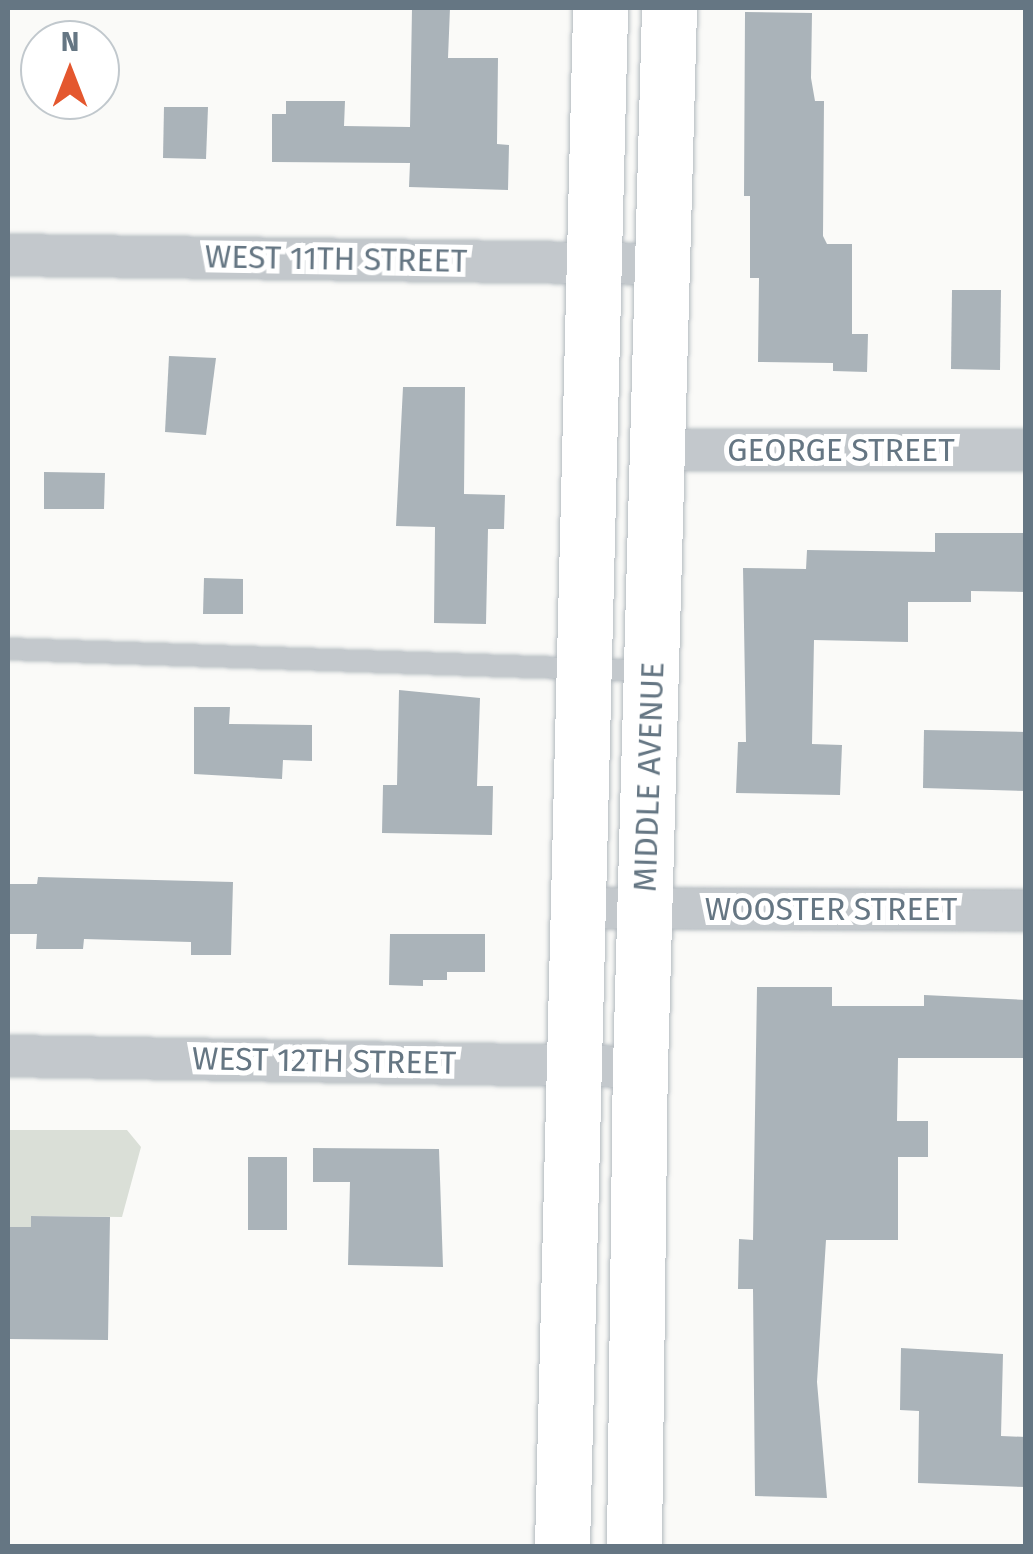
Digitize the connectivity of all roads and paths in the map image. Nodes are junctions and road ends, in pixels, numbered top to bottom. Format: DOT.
graph roads {
  1 [pos="600,8"];
  2 [pos="670,8"];
  3 [pos="8,255"];
  4 [pos="593,263"];
  5 [pos="664,264"];
  6 [pos="656,450"];
  7 [pos="1026,450"];
  8 [pos="8,649"];
  9 [pos="582,669"];
  10 [pos="654,671"];
  11 [pos="577,908"];
  12 [pos="645,908"];
  13 [pos="1026,910"];
  14 [pos="8,1056"];
  15 [pos="574,1065"];
  16 [pos="640,1066"];
  17 [pos="562,1546"];
  18 [pos="634,1546"];
  1 -- 4 [label="main road, MIDDLE AVENUE"];
  2 -- 5 [label="main road, MIDDLE AVENUE"];
  3 -- 4 [label="street, WEST 11TH STREET"];
  4 -- 5 [label="street, WEST 11TH STREET"];
  4 -- 9 [label="main road, MIDDLE AVENUE"];
  5 -- 6 [label="main road, MIDDLE AVENUE"];
  6 -- 7 [label="street, GEORGE STREET"];
  6 -- 10 [label="main road, MIDDLE AVENUE"];
  8 -- 9 [label="lane"];
  9 -- 10 [label="lane"];
  9 -- 11 [label="main road, MIDDLE AVENUE"];
  10 -- 12 [label="main road, MIDDLE AVENUE"];
  11 -- 12 [label="street, WOOSTER STREET"];
  11 -- 15 [label="main road, MIDDLE AVENUE"];
  12 -- 13 [label="street, WOOSTER STREET"];
  12 -- 16 [label="main road, MIDDLE AVENUE"];
  14 -- 15 [label="street, WEST 12TH STREET"];
  15 -- 16 [label="street, WEST 12TH STREET"];
  15 -- 17 [label="main road, MIDDLE AVENUE"];
  16 -- 18 [label="main road, MIDDLE AVENUE"];
}
